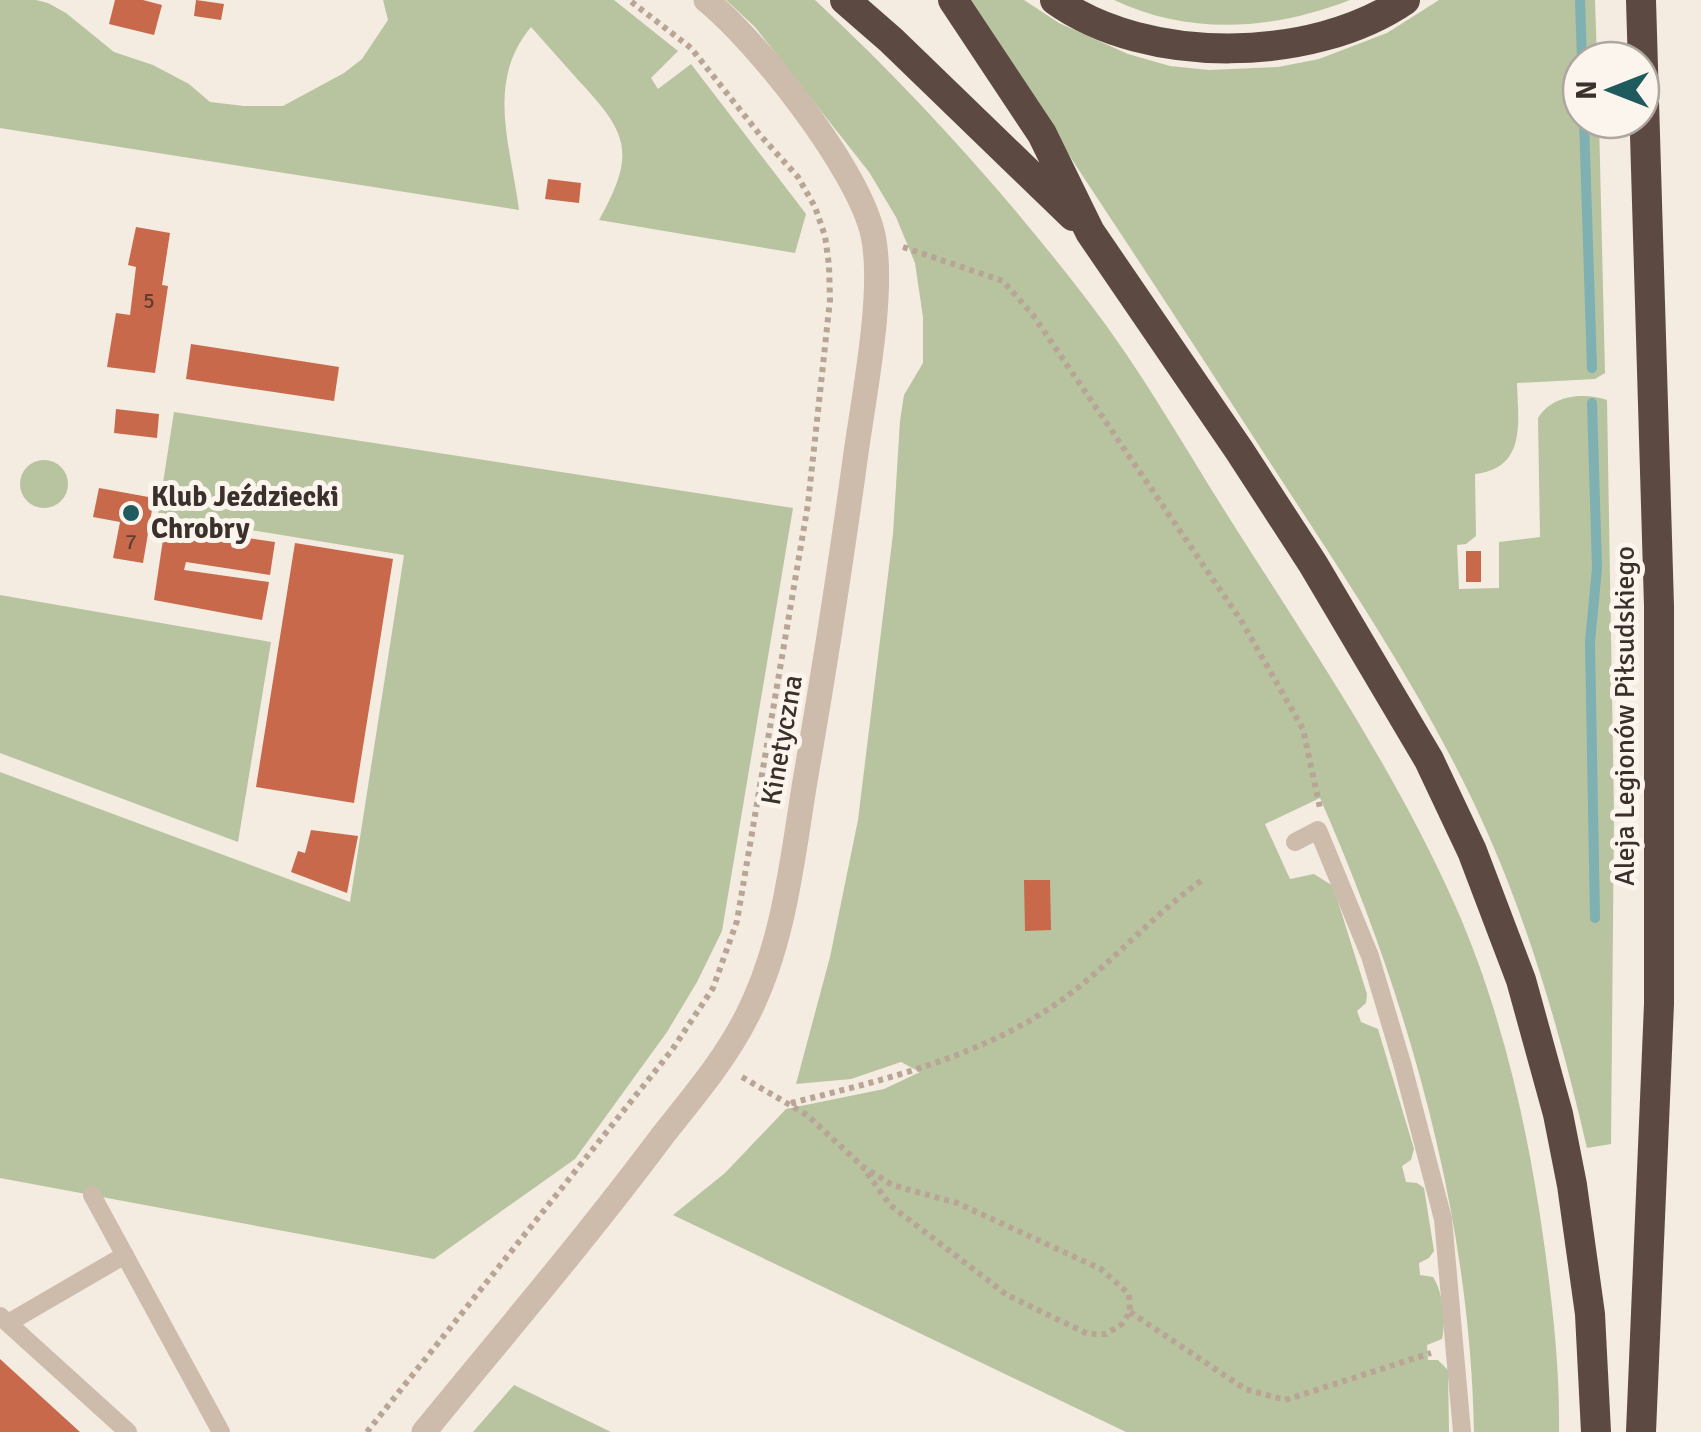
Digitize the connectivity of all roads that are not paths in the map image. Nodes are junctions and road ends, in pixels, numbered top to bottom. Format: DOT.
graph roads {
  1 [pos="706,0"];
  2 [pos="844,0"];
  3 [pos="953,0"];
  4 [pos="1055,0"];
  5 [pos="1406,0"];
  6 [pos="1641,0"];
  7 [pos="1090,232"];
  8 [pos="1295,842"];
  9 [pos="92,1195"];
  10 [pos="125,1255"];
  11 [pos="4,1320"];
  12 [pos="128,1432"];
  13 [pos="221,1432"];
  14 [pos="424,1432"];
  15 [pos="1462,1432"];
  16 [pos="1596,1432"];
  17 [pos="1641,1432"];
  1 -- 14 [label="street, Kinetyczna"];
  2 -- 7 [label="highway"];
  3 -- 7 [label="highway"];
  4 -- 5 [label="highway"];
  6 -- 17 [label="highway, Aleja Legionów Piłsudskiego"];
  7 -- 16 [label="highway"];
  8 -- 15 [label="lane"];
  9 -- 10 [label="lane"];
  10 -- 11 [label="lane"];
  10 -- 13 [label="lane"];
  11 -- 12 [label="lane"];
}
